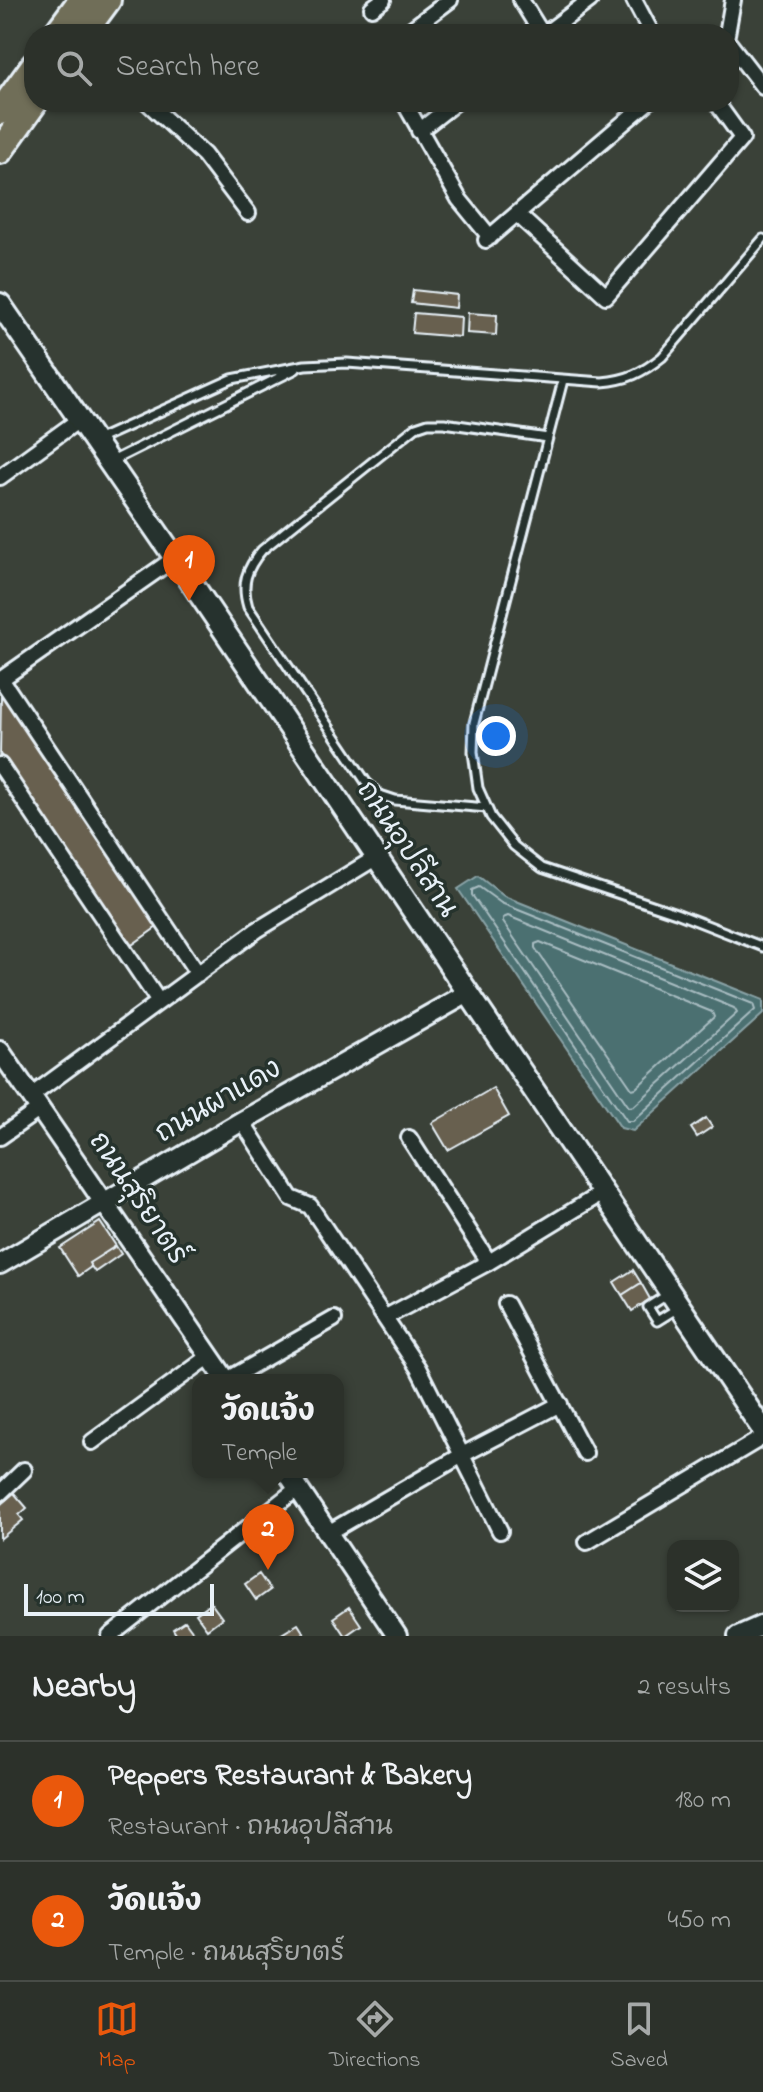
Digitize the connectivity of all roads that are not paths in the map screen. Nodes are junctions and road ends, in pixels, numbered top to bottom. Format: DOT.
graph roads {
  1 [pos="81,0"];
  2 [pos="108,0"];
  3 [pos="450,0"];
  4 [pos="521,0"];
  5 [pos="590,0"];
  6 [pos="634,0"];
  7 [pos="733,0"];
  8 [pos="63,24"];
  9 [pos="90,24"];
  10 [pos="418,24"];
  11 [pos="537,24"];
  12 [pos="557,24"];
  13 [pos="647,24"];
  14 [pos="729,24"];
  15 [pos="739,56"];
  16 [pos="24,79"];
  17 [pos="763,87"];
  18 [pos="0,112"];
  19 [pos="28,112"];
  20 [pos="158,112"];
  21 [pos="409,112"];
  22 [pos="443,112"];
  23 [pos="636,112"];
  24 [pos="723,112"];
  25 [pos="419,131"];
  26 [pos="0,151"];
  27 [pos="248,213"];
  28 [pos="517,214"];
  29 [pos="763,239"];
  30 [pos="0,304"];
  31 [pos="305,365"];
  32 [pos="563,380"];
  33 [pos="80,419"];
  34 [pos="548,438"];
  35 [pos="94,441"];
  36 [pos="110,462"];
  37 [pos="0,477"];
  38 [pos="175,558"];
  39 [pos="1,680"];
  40 [pos="0,765"];
  41 [pos="487,808"];
  42 [pos="377,857"];
  43 [pos="763,947"];
  44 [pos="198,974"];
  45 [pos="468,993"];
  46 [pos="159,1002"];
  47 [pos="0,1051"];
  48 [pos="36,1102"];
  49 [pos="242,1121"];
  50 [pos="0,1137"];
  51 [pos="409,1138"];
  52 [pos="602,1193"];
  53 [pos="105,1201"];
  54 [pos="489,1262"];
  55 [pos="0,1264"];
  56 [pos="506,1304"];
  57 [pos="386,1317"];
  58 [pos="334,1319"];
  59 [pos="210,1356"];
  60 [pos="222,1374"];
  61 [pos="237,1374"];
  62 [pos="560,1404"];
  63 [pos="763,1430"];
  64 [pos="763,1437"];
  65 [pos="92,1442"];
  66 [pos="585,1453"];
  67 [pos="464,1454"];
  68 [pos="24,1470"];
  69 [pos="293,1480"];
  70 [pos="0,1493"];
  71 [pos="500,1531"];
  72 [pos="328,1533"];
  73 [pos="587,1542"];
  74 [pos="763,1625"];
  75 [pos="110,1636"];
  76 [pos="397,1636"];
  77 [pos="738,1636"];
  1 -- 8 [label="main road"];
  2 -- 9 [label="main road"];
  3 -- 10 [label="street"];
  4 -- 11 [label="street"];
  5 -- 12 [label="street"];
  6 -- 13 [label="street"];
  7 -- 14 [label="street"];
  15 -- 17 [label="street"];
  16 -- 18 [label="main road"];
  19 -- 26 [label="main road"];
  20 -- 27 [label="street"];
  21 -- 25 [label="street"];
  22 -- 25 [label="street"];
  23 -- 28 [label="street"];
  24 -- 28 [label="street"];
  25 -- 28 [label="street"];
  29 -- 32 [label="lane"];
  30 -- 33 [label="main road, ถนนอุปลีสาน"];
  31 -- 32 [label="lane"];
  31 -- 35 [label="lane"];
  31 -- 36 [label="lane"];
  32 -- 34 [label="lane"];
  33 -- 35 [label="main road, ถนนอุปลีสาน"];
  33 -- 37 [label="street"];
  34 -- 41 [label="lane"];
  34 -- 41 [label="lane"];
  35 -- 36 [label="main road, ถนนอุปลีสาน"];
  36 -- 38 [label="main road, ถนนอุปลีสาน"];
  38 -- 39 [label="street"];
  38 -- 42 [label="main road, ถนนอุปลีสาน"];
  39 -- 44 [label="street"];
  40 -- 46 [label="street"];
  41 -- 43 [label="lane"];
  42 -- 44 [label="street"];
  42 -- 45 [label="main road, ถนนอุปลีสาน"];
  44 -- 46 [label="street"];
  45 -- 49 [label="street, ถนนผาแดง"];
  45 -- 52 [label="main road, ถนนอุปลีสาน"];
  46 -- 48 [label="street"];
  47 -- 48 [label="street, ถนนสุริยาตร์"];
  48 -- 50 [label="street"];
  48 -- 53 [label="street, ถนนสุริยาตร์"];
  49 -- 53 [label="street, ถนนผาแดง"];
  49 -- 57 [label="street"];
  51 -- 54 [label="street"];
  52 -- 54 [label="street"];
  52 -- 63 [label="main road, ถนนอุปลีสาน"];
  53 -- 55 [label="street, ถนนผาแดง"];
  53 -- 59 [label="street, ถนนสุริยาตร์"];
  54 -- 57 [label="street"];
  56 -- 62 [label="street"];
  57 -- 67 [label="street"];
  58 -- 61 [label="street"];
  59 -- 60 [label="street, ถนนสุริยาตร์"];
  59 -- 65 [label="street"];
  62 -- 66 [label="street"];
  62 -- 67 [label="street"];
  64 -- 73 [label="street"];
  67 -- 71 [label="street"];
  67 -- 72 [label="street"];
  68 -- 70 [label="street"];
  69 -- 72 [label="street"];
  69 -- 75 [label="street"];
  72 -- 76 [label="street"];
  74 -- 77 [label="street"];
}
